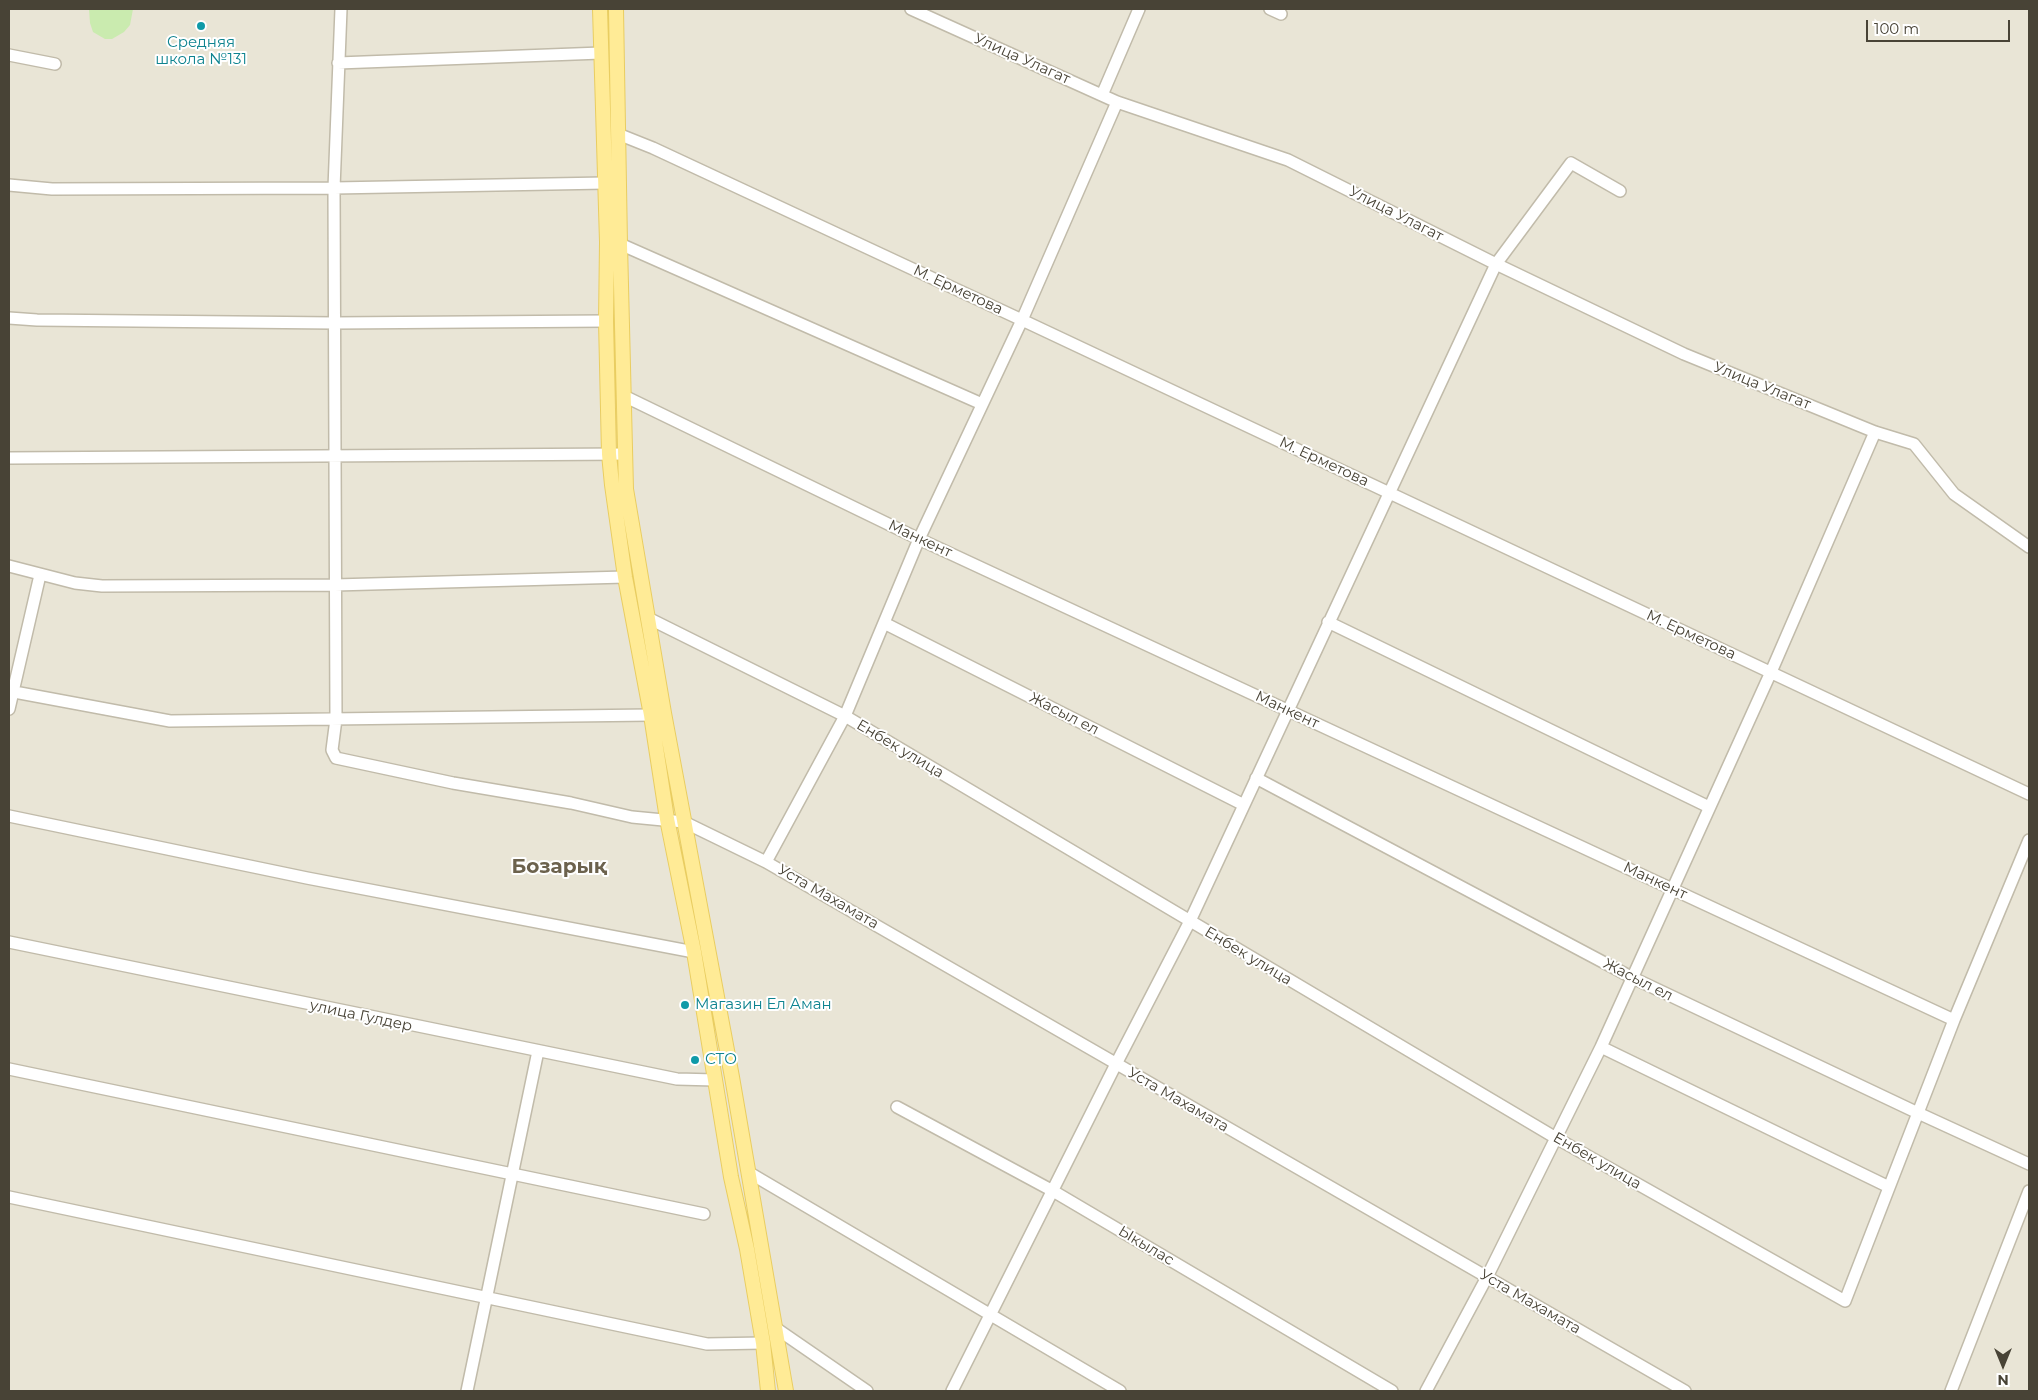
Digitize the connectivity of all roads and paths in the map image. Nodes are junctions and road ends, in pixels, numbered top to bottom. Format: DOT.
graph roads {
  1 [pos="341,9"];
  2 [pos="600,9"];
  3 [pos="616,9"];
  4 [pos="911,9"];
  5 [pos="1139,9"];
  6 [pos="1270,9"];
  7 [pos="1281,14"];
  8 [pos="601,53"];
  9 [pos="9,55"];
  10 [pos="338,63"];
  11 [pos="55,64"];
  12 [pos="1102,95"];
  13 [pos="1117,102"];
  14 [pos="618,103"];
  15 [pos="603,104"];
  16 [pos="618,134"];
  17 [pos="605,183"];
  18 [pos="9,185"];
  19 [pos="334,188"];
  20 [pos="1620,191"];
  21 [pos="620,244"];
  22 [pos="1496,264"];
  23 [pos="9,318"];
  24 [pos="1022,320"];
  25 [pos="606,321"];
  26 [pos="334,322"];
  27 [pos="624,396"];
  28 [pos="982,404"];
  29 [pos="1875,432"];
  30 [pos="610,454"];
  31 [pos="626,454"];
  32 [pos="334,456"];
  33 [pos="9,458"];
  34 [pos="1390,493"];
  35 [pos="919,539"];
  36 [pos="2029,547"];
  37 [pos="9,566"];
  38 [pos="40,575"];
  39 [pos="625,577"];
  40 [pos="335,585"];
  41 [pos="648,618"];
  42 [pos="1328,622"];
  43 [pos="884,623"];
  44 [pos="1771,672"];
  45 [pos="10,691"];
  46 [pos="9,709"];
  47 [pos="1287,710"];
  48 [pos="651,715"];
  49 [pos="845,716"];
  50 [pos="336,719"];
  51 [pos="1256,778"];
  52 [pos="2029,794"];
  53 [pos="1244,805"];
  54 [pos="1709,808"];
  55 [pos="9,816"];
  56 [pos="667,819"];
  57 [pos="684,822"];
  58 [pos="2029,840"];
  59 [pos="766,862"];
  60 [pos="1671,889"];
  61 [pos="1190,921"];
  62 [pos="9,942"];
  63 [pos="694,952"];
  64 [pos="1633,978"];
  65 [pos="1954,1020"];
  66 [pos="1600,1047"];
  67 [pos="538,1051"];
  68 [pos="1116,1064"];
  69 [pos="9,1069"];
  70 [pos="715,1080"];
  71 [pos="897,1107"];
  72 [pos="1918,1113"];
  73 [pos="1556,1138"];
  74 [pos="2029,1164"];
  75 [pos="748,1172"];
  76 [pos="512,1175"];
  77 [pos="1889,1187"];
  78 [pos="1053,1191"];
  79 [pos="2029,1191"];
  80 [pos="9,1197"];
  81 [pos="704,1214"];
  82 [pos="1487,1277"];
  83 [pos="487,1297"];
  84 [pos="990,1315"];
  85 [pos="777,1329"];
  86 [pos="763,1343"];
  87 [pos="467,1391"];
  88 [pos="768,1391"];
  89 [pos="786,1391"];
  90 [pos="868,1391"];
  91 [pos="952,1391"];
  92 [pos="1120,1391"];
  93 [pos="1392,1391"];
  94 [pos="1426,1391"];
  95 [pos="1685,1391"];
  96 [pos="1951,1391"];
  1 -- 10 [label="street, Уста Махамата"];
  2 -- 8 [label="main road"];
  3 -- 14 [label="main road"];
  4 -- 12 [label="street, Улица Улагат"];
  5 -- 12 [label="street"];
  6 -- 7 [label="street"];
  8 -- 10 [label="street"];
  8 -- 15 [label="main road"];
  9 -- 11 [label="street"];
  10 -- 19 [label="street, Уста Махамата"];
  12 -- 13 [label="street, Улица Улагат"];
  13 -- 22 [label="street, Улица Улагат"];
  13 -- 24 [label="street"];
  14 -- 15 [label="main road"];
  14 -- 16 [label="main road"];
  15 -- 17 [label="main road"];
  16 -- 21 [label="main road"];
  16 -- 24 [label="street, М. Ерметова"];
  17 -- 19 [label="street"];
  17 -- 25 [label="main road"];
  18 -- 19 [label="street"];
  19 -- 26 [label="street, Уста Махамата"];
  20 -- 22 [label="street"];
  21 -- 27 [label="main road"];
  21 -- 28 [label="street"];
  22 -- 29 [label="street, Улица Улагат"];
  22 -- 34 [label="street"];
  23 -- 26 [label="street"];
  24 -- 28 [label="street"];
  24 -- 34 [label="street, М. Ерметова"];
  25 -- 26 [label="street"];
  25 -- 30 [label="main road"];
  26 -- 32 [label="street, Уста Махамата"];
  27 -- 31 [label="main road"];
  27 -- 35 [label="street, Манкент"];
  28 -- 35 [label="street"];
  29 -- 36 [label="street, Улица Улагат"];
  29 -- 44 [label="street"];
  30 -- 31 [label="street"];
  30 -- 32 [label="street"];
  30 -- 39 [label="main road"];
  31 -- 41 [label="main road"];
  32 -- 33 [label="street"];
  32 -- 40 [label="street, Уста Махамата"];
  34 -- 42 [label="street"];
  34 -- 44 [label="street, М. Ерметова"];
  35 -- 43 [label="street"];
  35 -- 47 [label="street, Манкент"];
  37 -- 38 [label="street"];
  38 -- 40 [label="street"];
  38 -- 45 [label="street"];
  39 -- 40 [label="street"];
  39 -- 48 [label="main road"];
  40 -- 50 [label="street, Уста Махамата"];
  41 -- 49 [label="street, Енбек улица"];
  41 -- 57 [label="main road"];
  42 -- 47 [label="street"];
  42 -- 54 [label="street"];
  43 -- 49 [label="street"];
  43 -- 53 [label="street, Жасыл ел"];
  44 -- 52 [label="street, М. Ерметова"];
  44 -- 54 [label="street"];
  45 -- 46 [label="street"];
  45 -- 50 [label="street"];
  47 -- 51 [label="street"];
  47 -- 60 [label="street, Манкент"];
  48 -- 50 [label="street"];
  48 -- 56 [label="main road"];
  49 -- 59 [label="street"];
  49 -- 61 [label="street, Енбек улица"];
  50 -- 56 [label="street, Уста Махамата"];
  51 -- 53 [label="street"];
  51 -- 64 [label="street, Жасыл ел"];
  53 -- 61 [label="street"];
  54 -- 60 [label="street"];
  55 -- 63 [label="street"];
  56 -- 57 [label="street, Уста Махамата"];
  56 -- 63 [label="main road"];
  57 -- 59 [label="street, Уста Махамата"];
  57 -- 75 [label="main road"];
  58 -- 65 [label="street"];
  59 -- 68 [label="street, Уста Махамата"];
  60 -- 64 [label="street"];
  60 -- 65 [label="street, Манкент"];
  61 -- 68 [label="street"];
  61 -- 73 [label="street, Енбек улица"];
  62 -- 67 [label="street, улица Гулдер"];
  63 -- 70 [label="main road"];
  64 -- 66 [label="street"];
  64 -- 72 [label="street, Жасыл ел"];
  65 -- 72 [label="street"];
  66 -- 73 [label="street"];
  66 -- 77 [label="street"];
  67 -- 70 [label="street, улица Гулдер"];
  67 -- 76 [label="street"];
  68 -- 78 [label="street"];
  68 -- 82 [label="street, Уста Махамата"];
  69 -- 76 [label="street"];
  70 -- 86 [label="main road"];
  71 -- 78 [label="street, Ыкылас"];
  72 -- 74 [label="street, Жасыл ел"];
  72 -- 77 [label="street"];
  73 -- 77 [label="street, Енбек улица"];
  73 -- 82 [label="street"];
  75 -- 84 [label="street"];
  75 -- 85 [label="main road"];
  76 -- 81 [label="street"];
  76 -- 83 [label="street"];
  78 -- 84 [label="street"];
  78 -- 93 [label="street, Ыкылас"];
  79 -- 96 [label="street"];
  80 -- 83 [label="street"];
  82 -- 94 [label="street"];
  82 -- 95 [label="street, Уста Махамата"];
  83 -- 86 [label="street"];
  83 -- 87 [label="street"];
  84 -- 91 [label="street"];
  84 -- 92 [label="street"];
  85 -- 89 [label="main road"];
  85 -- 90 [label="street"];
  86 -- 88 [label="main road"];
}
